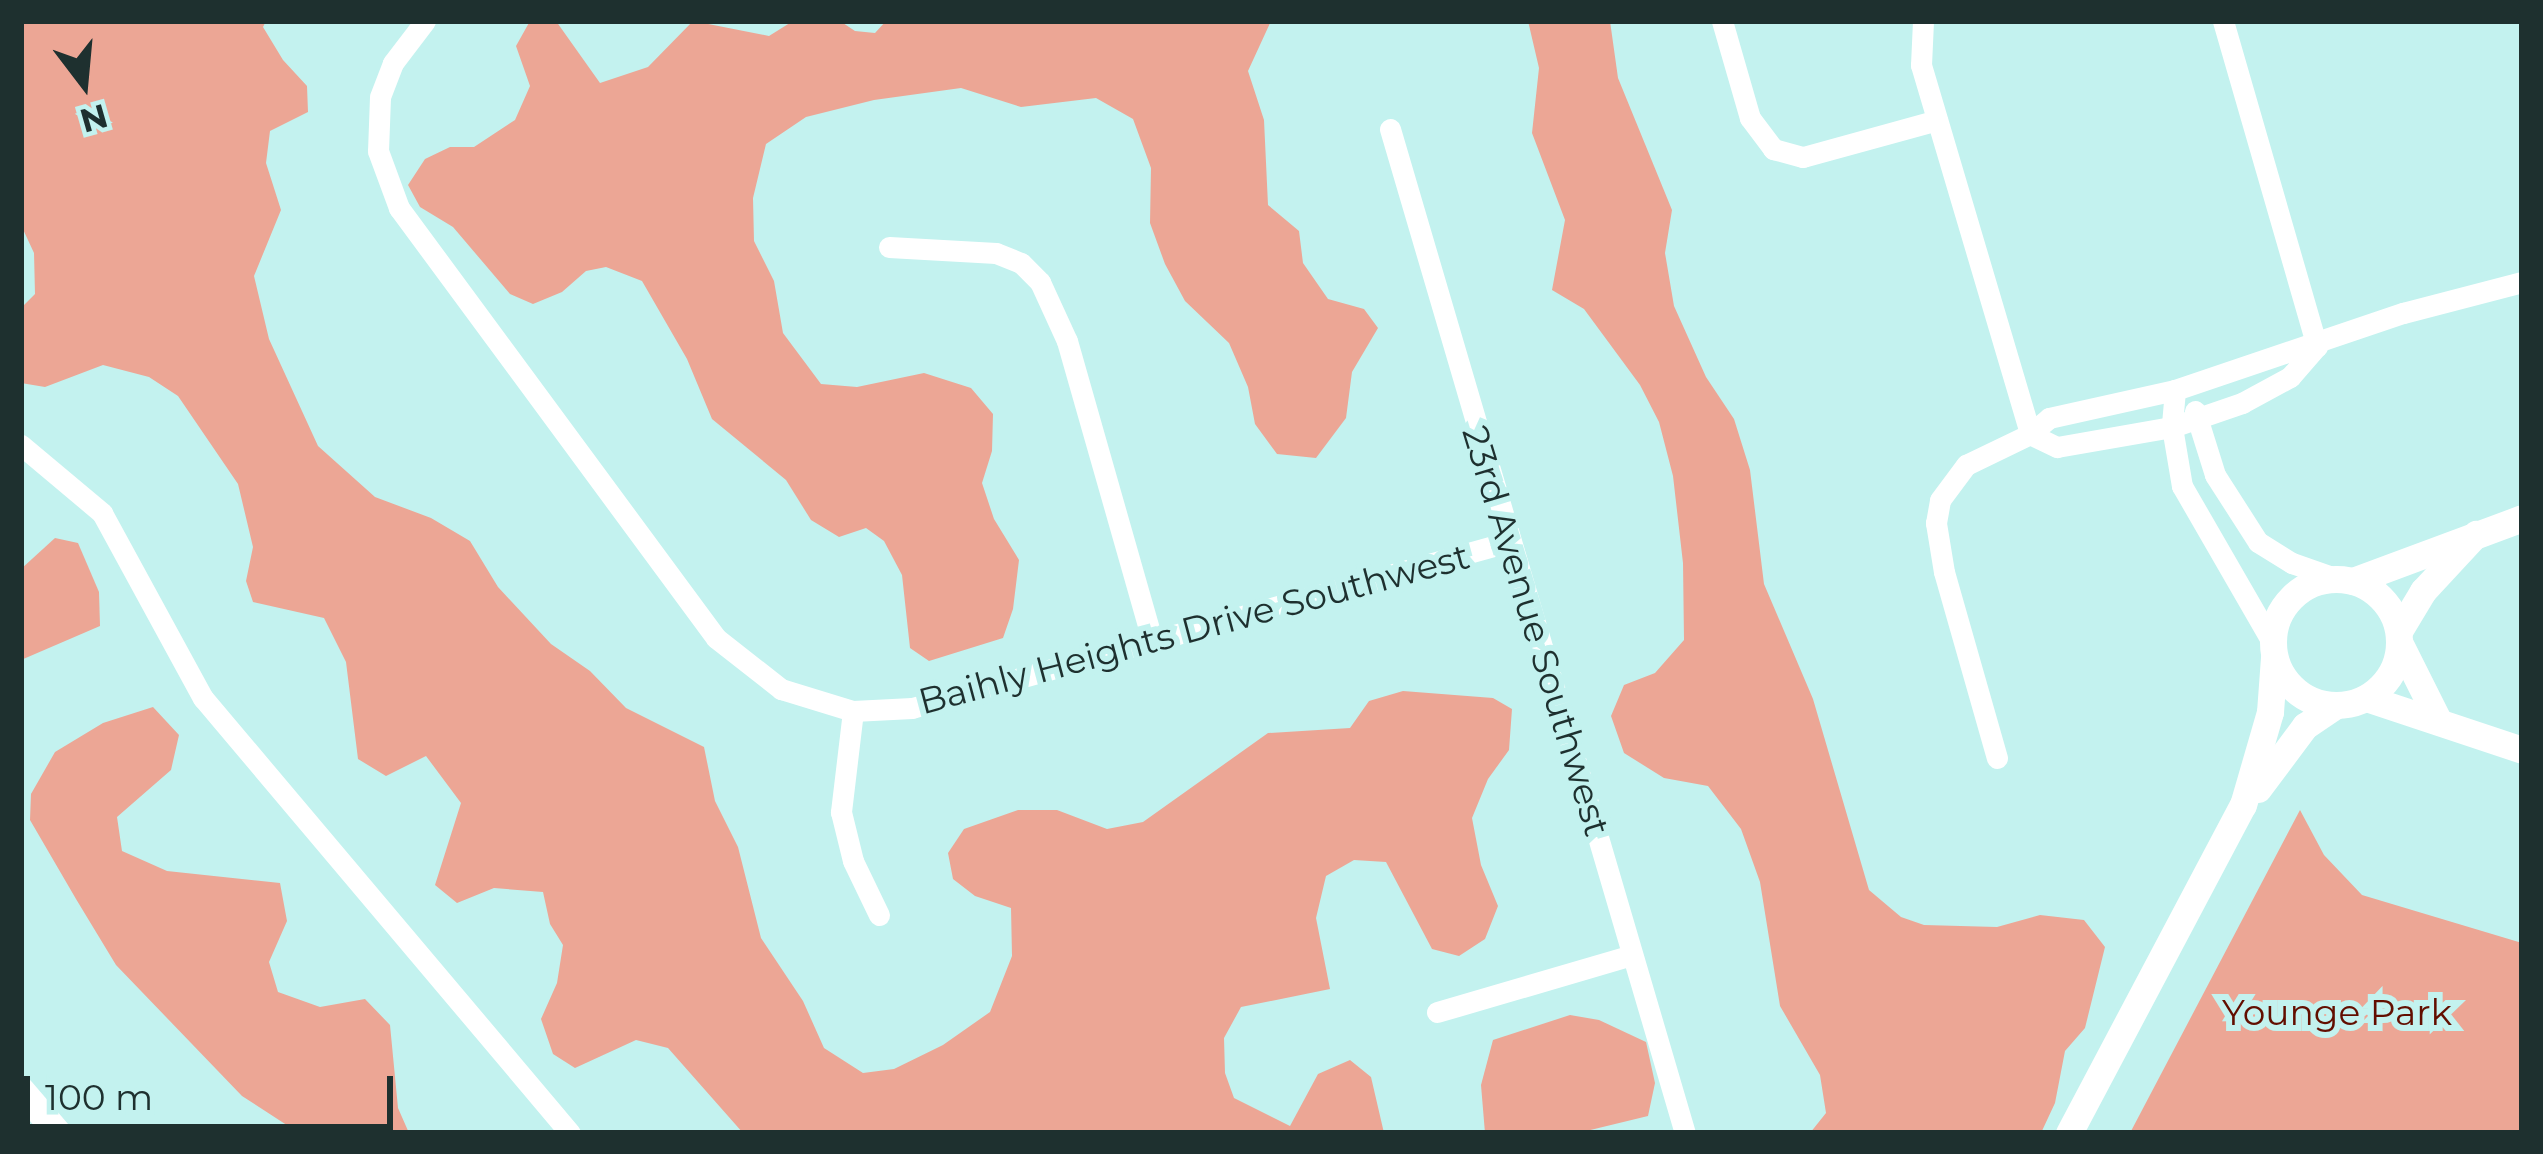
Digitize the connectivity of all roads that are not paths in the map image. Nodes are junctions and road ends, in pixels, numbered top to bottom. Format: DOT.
graph roads {
  1 [pos="424,21"];
  2 [pos="1722,21"];
  3 [pos="1923,21"];
  4 [pos="2223,21"];
  5 [pos="1937,120"];
  6 [pos="1390,129"];
  7 [pos="889,247"];
  8 [pos="2522,282"];
  9 [pos="2317,346"];
  10 [pos="2175,390"];
  11 [pos="2201,417"];
  12 [pos="2172,427"];
  13 [pos="2030,434"];
  14 [pos="21,445"];
  15 [pos="2522,518"];
  16 [pos="2476,534"];
  17 [pos="1508,542"];
  18 [pos="2344,580"];
  19 [pos="2399,638"];
  20 [pos="1153,642"];
  21 [pos="2274,650"];
  22 [pos="2366,698"];
  23 [pos="2336,705"];
  24 [pos="854,711"];
  25 [pos="2439,722"];
  26 [pos="2522,750"];
  27 [pos="1997,758"];
  28 [pos="2243,806"];
  29 [pos="879,915"];
  30 [pos="1632,955"];
  31 [pos="1437,1012"];
  32 [pos="21,1090"];
  33 [pos="58,1133"];
  34 [pos="570,1133"];
  35 [pos="1685,1133"];
  36 [pos="2069,1133"];
  1 -- 24 [label="street, Baihly Heights Drive Southwest"];
  2 -- 5 [label="street"];
  3 -- 5 [label="street"];
  4 -- 9 [label="street"];
  5 -- 13 [label="street"];
  6 -- 17 [label="street, 23rd Avenue Southwest"];
  7 -- 20 [label="street"];
  8 -- 9 [label="street"];
  9 -- 10 [label="street"];
  9 -- 11 [label="street"];
  10 -- 11 [label="street"];
  10 -- 12 [label="street"];
  10 -- 13 [label="street"];
  11 -- 12 [label="street"];
  11 -- 18 [label="street"];
  12 -- 13 [label="street"];
  12 -- 21 [label="street"];
  13 -- 27 [label="street"];
  14 -- 34 [label="street"];
  15 -- 16 [label="street"];
  16 -- 18 [label="street"];
  16 -- 19 [label="street"];
  17 -- 20 [label="street, Baihly Heights Drive Southwest"];
  17 -- 30 [label="street, 23rd Avenue Southwest"];
  18 -- 19 [label="street"];
  18 -- 21 [label="street"];
  19 -- 22 [label="street"];
  19 -- 25 [label="street"];
  20 -- 24 [label="street, Baihly Heights Drive Southwest"];
  21 -- 23 [label="street"];
  21 -- 28 [label="street"];
  22 -- 23 [label="street"];
  22 -- 25 [label="street"];
  23 -- 28 [label="street"];
  24 -- 29 [label="street"];
  25 -- 26 [label="street"];
  28 -- 36 [label="street"];
  30 -- 31 [label="street"];
  30 -- 35 [label="street, 23rd Avenue Southwest"];
  32 -- 33 [label="street"];
}
